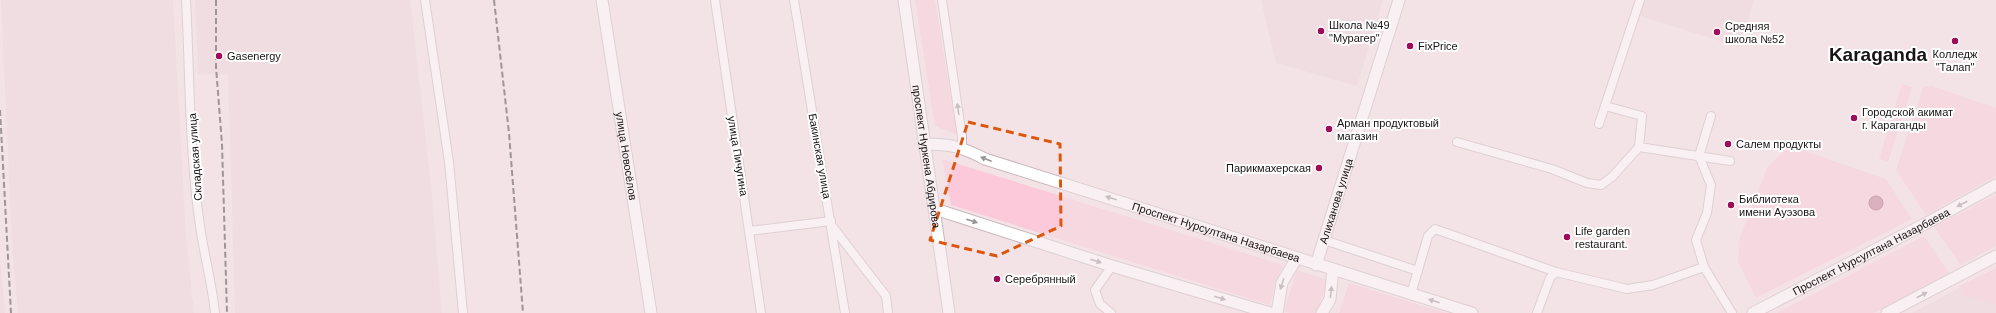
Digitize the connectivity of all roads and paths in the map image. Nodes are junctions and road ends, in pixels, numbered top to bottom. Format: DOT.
graph roads {
  1 [pos="186,0"];
  2 [pos="425,0"];
  3 [pos="602,0"];
  4 [pos="715,0"];
  5 [pos="794,0"];
  6 [pos="904,0"];
  7 [pos="942,0"];
  8 [pos="1399,0"];
  9 [pos="1640,0"];
  10 [pos="1605,106"];
  11 [pos="1711,116"];
  12 [pos="1599,124"];
  13 [pos="1457,142"];
  14 [pos="925,144"];
  15 [pos="962,147"];
  16 [pos="1639,147"];
  17 [pos="1699,156"];
  18 [pos="1730,161"];
  19 [pos="1994,187"];
  20 [pos="935,209"];
  21 [pos="831,223"];
  22 [pos="749,232"];
  23 [pos="1324,240"];
  24 [pos="1996,256"];
  25 [pos="1296,258"];
  26 [pos="1316,265"];
  27 [pos="1112,266"];
  28 [pos="1704,268"];
  29 [pos="1333,269"];
  30 [pos="1418,271"];
  31 [pos="1556,272"];
  32 [pos="1411,294"];
  33 [pos="1758,312"];
  34 [pos="215,313"];
  35 [pos="463,313"];
  36 [pos="651,313"];
  37 [pos="761,313"];
  38 [pos="845,313"];
  39 [pos="888,313"];
  40 [pos="949,313"];
  41 [pos="1111,313"];
  42 [pos="1270,313"];
  43 [pos="1277,313"];
  44 [pos="1322,313"];
  45 [pos="1472,313"];
  46 [pos="1537,313"];
  47 [pos="1732,313"];
  48 [pos="1887,313"];
  1 -- 34 [label="street, Складская улица"];
  2 -- 35 [label="street"];
  3 -- 36 [label="main road, улица Новосёлов"];
  4 -- 22 [label="street, улица Пичугина"];
  5 -- 21 [label="street, Бакинская улица"];
  6 -- 14 [label="main road, проспект Нуркена Абдирова"];
  15 -- 7 [label="street, one-way"];
  8 -- 23 [label="main road, Алиханова улица"];
  9 -- 10 [label="street"];
  10 -- 12 [label="street"];
  10 -- 16 [label="street"];
  11 -- 17 [label="street"];
  13 -- 16 [label="street"];
  14 -- 15 [label="main road, Проспект Нурсултана Назарбаева"];
  14 -- 20 [label="main road, проспект Нуркена Абдирова"];
  25 -- 15 [label="main road, Проспект Нурсултана Назарбаева, one-way"];
  16 -- 17 [label="street"];
  17 -- 18 [label="street"];
  17 -- 28 [label="street"];
  19 -- 33 [label="main road, Проспект Нурсултана Назарбаева, one-way"];
  20 -- 27 [label="main road, one-way"];
  20 -- 40 [label="main road, проспект Нуркена Абдирова"];
  21 -- 22 [label="street"];
  21 -- 38 [label="street, Бакинская улица"];
  21 -- 39 [label="street"];
  22 -- 37 [label="street, улица Пичугина"];
  23 -- 26 [label="main road, Алиханова улица"];
  23 -- 30 [label="street"];
  48 -- 24 [label="main road, one-way"];
  25 -- 26 [label="main road, Проспект Нурсултана Назарбаева"];
  25 -- 43 [label="main road, one-way"];
  26 -- 29 [label="main road, Проспект Нурсултана Назарбаева"];
  27 -- 41 [label="street"];
  27 -- 42 [label="main road, one-way"];
  28 -- 31 [label="street"];
  28 -- 47 [label="street"];
  29 -- 32 [label="main road, Проспект Нурсултана Назарбаева"];
  44 -- 29 [label="main road, one-way"];
  30 -- 31 [label="street"];
  30 -- 32 [label="street"];
  31 -- 46 [label="street"];
  45 -- 32 [label="main road, Проспект Нурсултана Назарбаева, one-way"];
}
